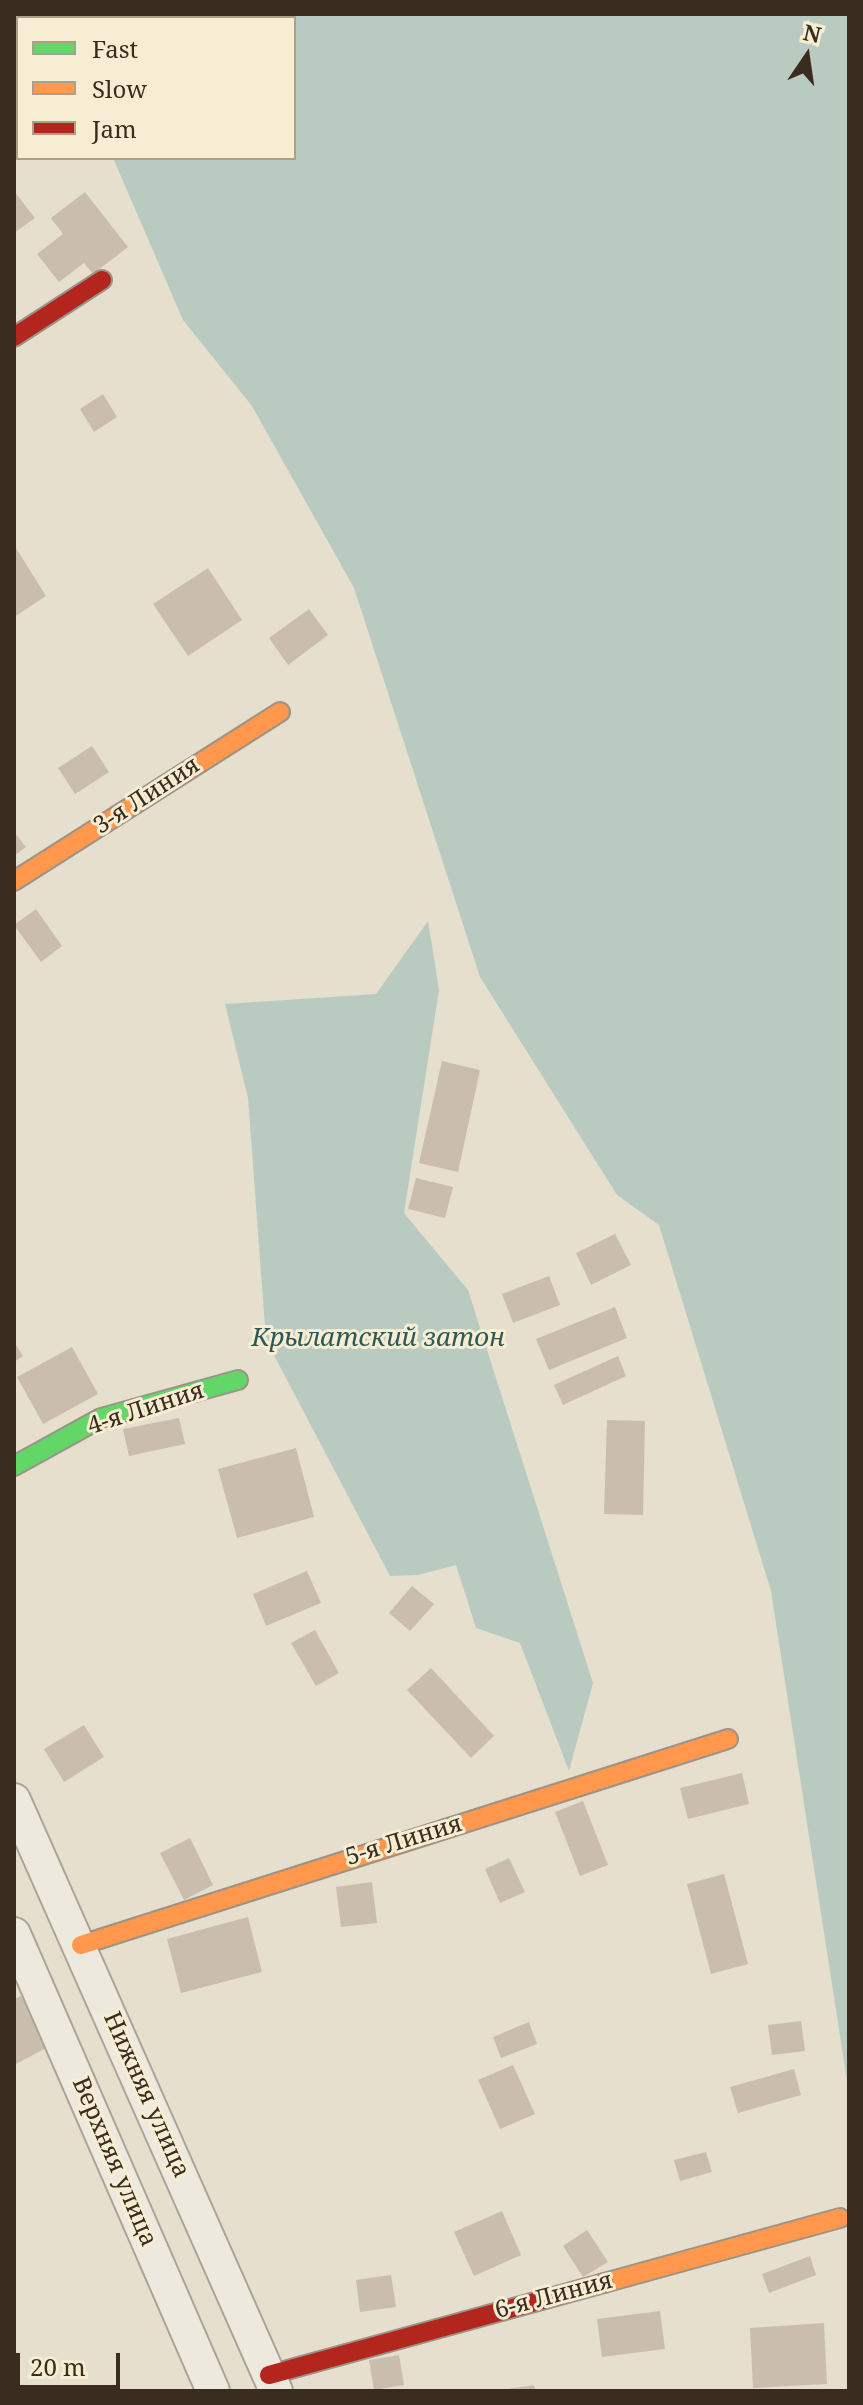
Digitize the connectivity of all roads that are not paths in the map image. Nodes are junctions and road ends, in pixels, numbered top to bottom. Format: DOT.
graph roads {
  1 [pos="102,280"];
  2 [pos="14,337"];
  3 [pos="280,712"];
  4 [pos="14,881"];
  5 [pos="238,1380"];
  6 [pos="14,1466"];
  7 [pos="728,1739"];
  8 [pos="14,1800"];
  9 [pos="14,1934"];
  10 [pos="81,1945"];
  11 [pos="840,2218"];
  12 [pos="272,2383"];
  13 [pos="213,2391"];
  1 -- 2 [label="street"];
  3 -- 4 [label="street, 3-я Линия"];
  5 -- 6 [label="street, 4-я Линия"];
  7 -- 10 [label="street, 5-я Линия"];
  8 -- 10 [label="street, Нижняя улица"];
  9 -- 13 [label="street, Верхняя улица"];
  10 -- 12 [label="street, Нижняя улица"];
  11 -- 12 [label="street, 6-я Линия"];
}
